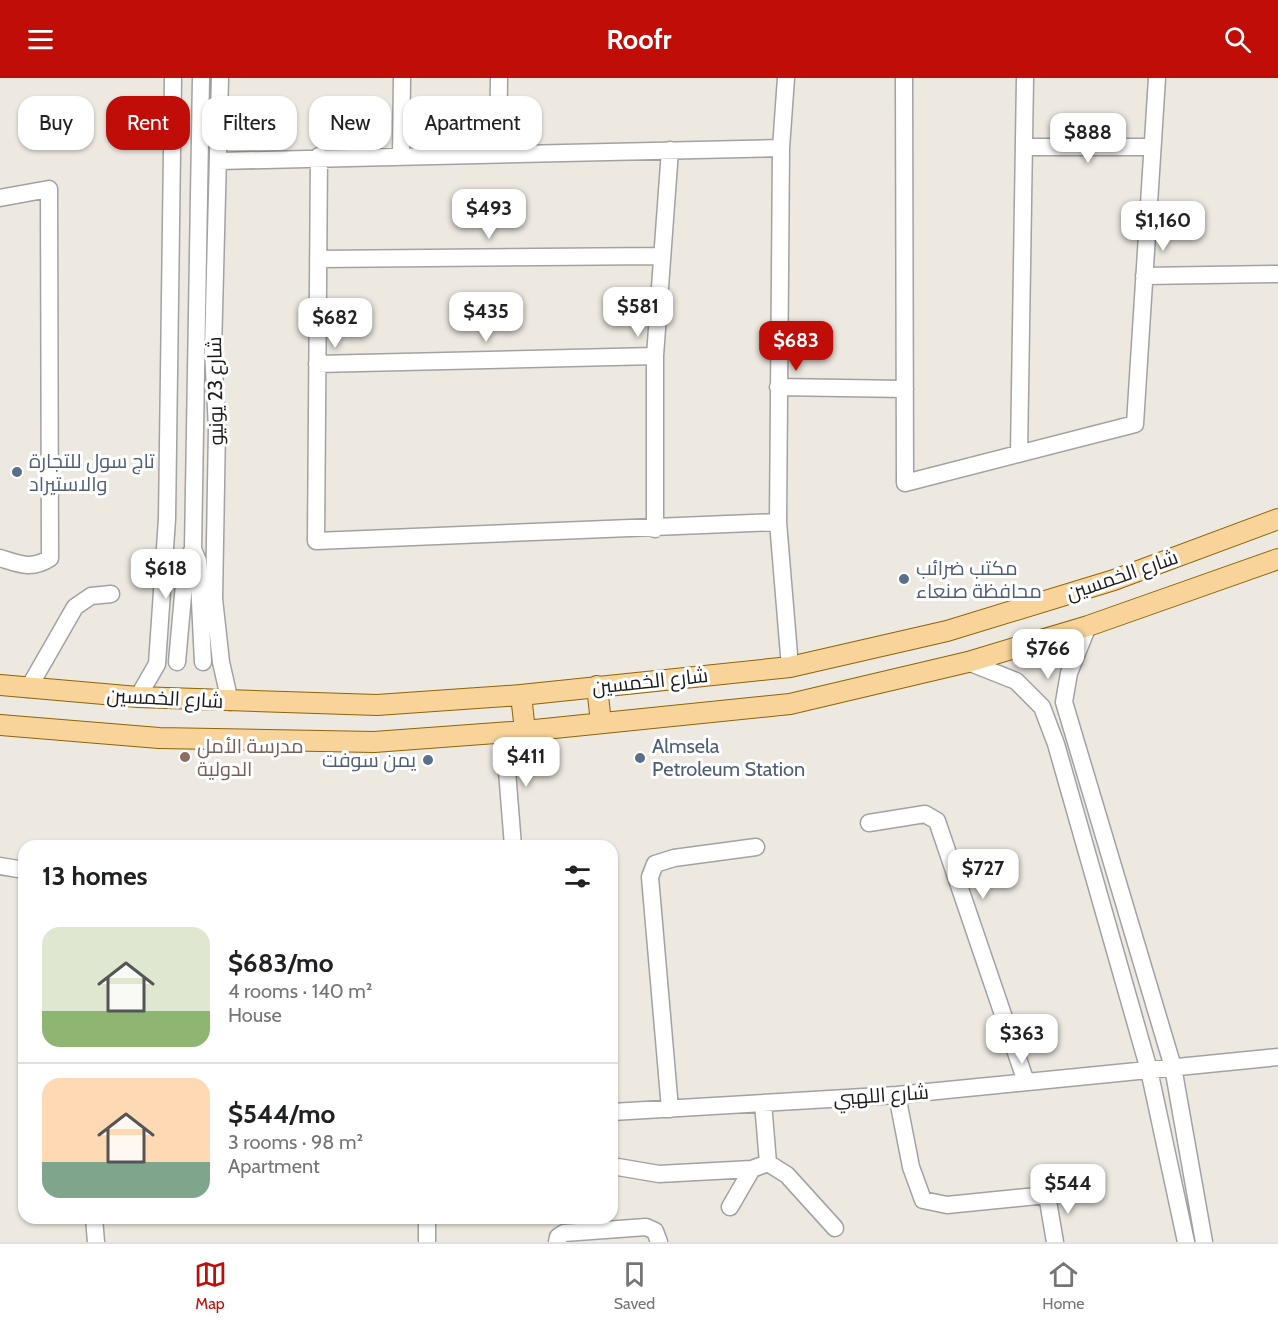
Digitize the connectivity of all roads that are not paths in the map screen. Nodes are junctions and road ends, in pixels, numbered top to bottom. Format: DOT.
graph roads {
  1 [pos="174,78"];
  2 [pos="201,78"];
  3 [pos="220,78"];
  4 [pos="402,78"];
  5 [pos="499,78"];
  6 [pos="786,78"];
  7 [pos="904,78"];
  8 [pos="1025,78"];
  9 [pos="1157,78"];
  10 [pos="1024,147"];
  11 [pos="1152,147"];
  12 [pos="781,148"];
  13 [pos="670,150"];
  14 [pos="498,153"];
  15 [pos="401,155"];
  16 [pos="319,156"];
  17 [pos="218,160"];
  18 [pos="0,198"];
  19 [pos="661,256"];
  20 [pos="318,259"];
  21 [pos="1278,274"];
  22 [pos="1144,276"];
  23 [pos="655,356"];
  24 [pos="317,364"];
  25 [pos="778,387"];
  26 [pos="905,389"];
  27 [pos="1019,454"];
  28 [pos="1278,519"];
  29 [pos="778,522"];
  30 [pos="655,529"];
  31 [pos="193,549"];
  32 [pos="0,558"];
  33 [pos="1278,559"];
  34 [pos="111,594"];
  35 [pos="1089,626"];
  36 [pos="177,662"];
  37 [pos="203,662"];
  38 [pos="221,662"];
  39 [pos="968,662"];
  40 [pos="157,664"];
  41 [pos="790,667"];
  42 [pos="0,685"];
  43 [pos="597,686"];
  44 [pos="28,689"];
  45 [pos="520,695"];
  46 [pos="138,697"];
  47 [pos="230,702"];
  48 [pos="1064,702"];
  49 [pos="1042,707"];
  50 [pos="601,723"];
  51 [pos="0,725"];
  52 [pos="525,731"];
  53 [pos="504,733"];
  54 [pos="869,823"];
  55 [pos="513,840"];
  56 [pos="756,847"];
  57 [pos="0,866"];
  58 [pos="18,869"];
  59 [pos="1278,1057"];
  60 [pos="1173,1067"];
  61 [pos="1149,1070"];
  62 [pos="1026,1082"];
  63 [pos="897,1095"];
  64 [pos="763,1103"];
  65 [pos="670,1109"];
  66 [pos="618,1112"];
  67 [pos="760,1166"];
  68 [pos="618,1167"];
  69 [pos="730,1207"];
  70 [pos="94,1224"];
  71 [pos="427,1224"];
  72 [pos="834,1228"];
  73 [pos="96,1242"];
  74 [pos="428,1242"];
  75 [pos="557,1242"];
  76 [pos="659,1242"];
  77 [pos="1055,1242"];
  78 [pos="1186,1242"];
  79 [pos="1204,1242"];
  1 -- 40 [label="street"];
  2 -- 31 [label="street"];
  3 -- 17 [label="street, شارع 23 يونيو"];
  4 -- 15 [label="street"];
  5 -- 14 [label="street"];
  6 -- 12 [label="street"];
  7 -- 26 [label="street"];
  8 -- 10 [label="street"];
  9 -- 11 [label="street"];
  10 -- 11 [label="street"];
  10 -- 27 [label="street"];
  11 -- 22 [label="street"];
  12 -- 13 [label="street"];
  12 -- 25 [label="street"];
  13 -- 14 [label="street"];
  13 -- 19 [label="street"];
  14 -- 15 [label="street"];
  15 -- 16 [label="street"];
  16 -- 17 [label="street"];
  16 -- 20 [label="street"];
  17 -- 38 [label="street, شارع 23 يونيو"];
  18 -- 32 [label="street"];
  19 -- 20 [label="street"];
  19 -- 23 [label="street"];
  20 -- 24 [label="street"];
  21 -- 22 [label="street"];
  22 -- 27 [label="street"];
  23 -- 24 [label="street"];
  23 -- 30 [label="street"];
  24 -- 30 [label="street"];
  25 -- 26 [label="street"];
  25 -- 29 [label="street"];
  26 -- 27 [label="street"];
  28 -- 41 [label="main road, شارع الخمسين"];
  29 -- 30 [label="street"];
  29 -- 41 [label="street"];
  31 -- 36 [label="street"];
  31 -- 37 [label="street"];
  33 -- 35 [label="main road, شارع الخمسين"];
  34 -- 44 [label="street"];
  35 -- 39 [label="main road, شارع الخمسين"];
  35 -- 48 [label="street"];
  36 -- 37 [label="street"];
  36 -- 40 [label="street"];
  37 -- 38 [label="street"];
  38 -- 47 [label="street, شارع 23 يونيو"];
  39 -- 49 [label="street"];
  39 -- 50 [label="main road, شارع الخمسين"];
  40 -- 46 [label="street"];
  41 -- 43 [label="main road, شارع الخمسين"];
  42 -- 44 [label="main road, شارع الخمسين"];
  43 -- 45 [label="main road, شارع الخمسين"];
  43 -- 50 [label="main road"];
  44 -- 46 [label="main road, شارع الخمسين"];
  45 -- 47 [label="main road, شارع الخمسين"];
  45 -- 52 [label="main road"];
  46 -- 47 [label="main road, شارع الخمسين"];
  48 -- 49 [label="street"];
  48 -- 60 [label="street"];
  49 -- 61 [label="street"];
  50 -- 52 [label="main road, شارع الخمسين"];
  51 -- 53 [label="main road, شارع الخمسين"];
  52 -- 53 [label="main road, شارع الخمسين"];
  53 -- 55 [label="street"];
  54 -- 62 [label="street"];
  56 -- 65 [label="street"];
  57 -- 58 [label="street"];
  59 -- 60 [label="street, شارع اللهبي"];
  60 -- 61 [label="street, شارع اللهبي"];
  60 -- 79 [label="street"];
  61 -- 62 [label="street, شارع اللهبي"];
  61 -- 78 [label="street"];
  62 -- 63 [label="street, شارع اللهبي"];
  63 -- 64 [label="street, شارع اللهبي"];
  63 -- 77 [label="street"];
  64 -- 65 [label="street, شارع اللهبي"];
  64 -- 67 [label="street"];
  65 -- 66 [label="street, شارع اللهبي"];
  67 -- 68 [label="street"];
  67 -- 69 [label="street"];
  67 -- 72 [label="street"];
  70 -- 73 [label="street"];
  71 -- 74 [label="street"];
  75 -- 76 [label="street"];
}
